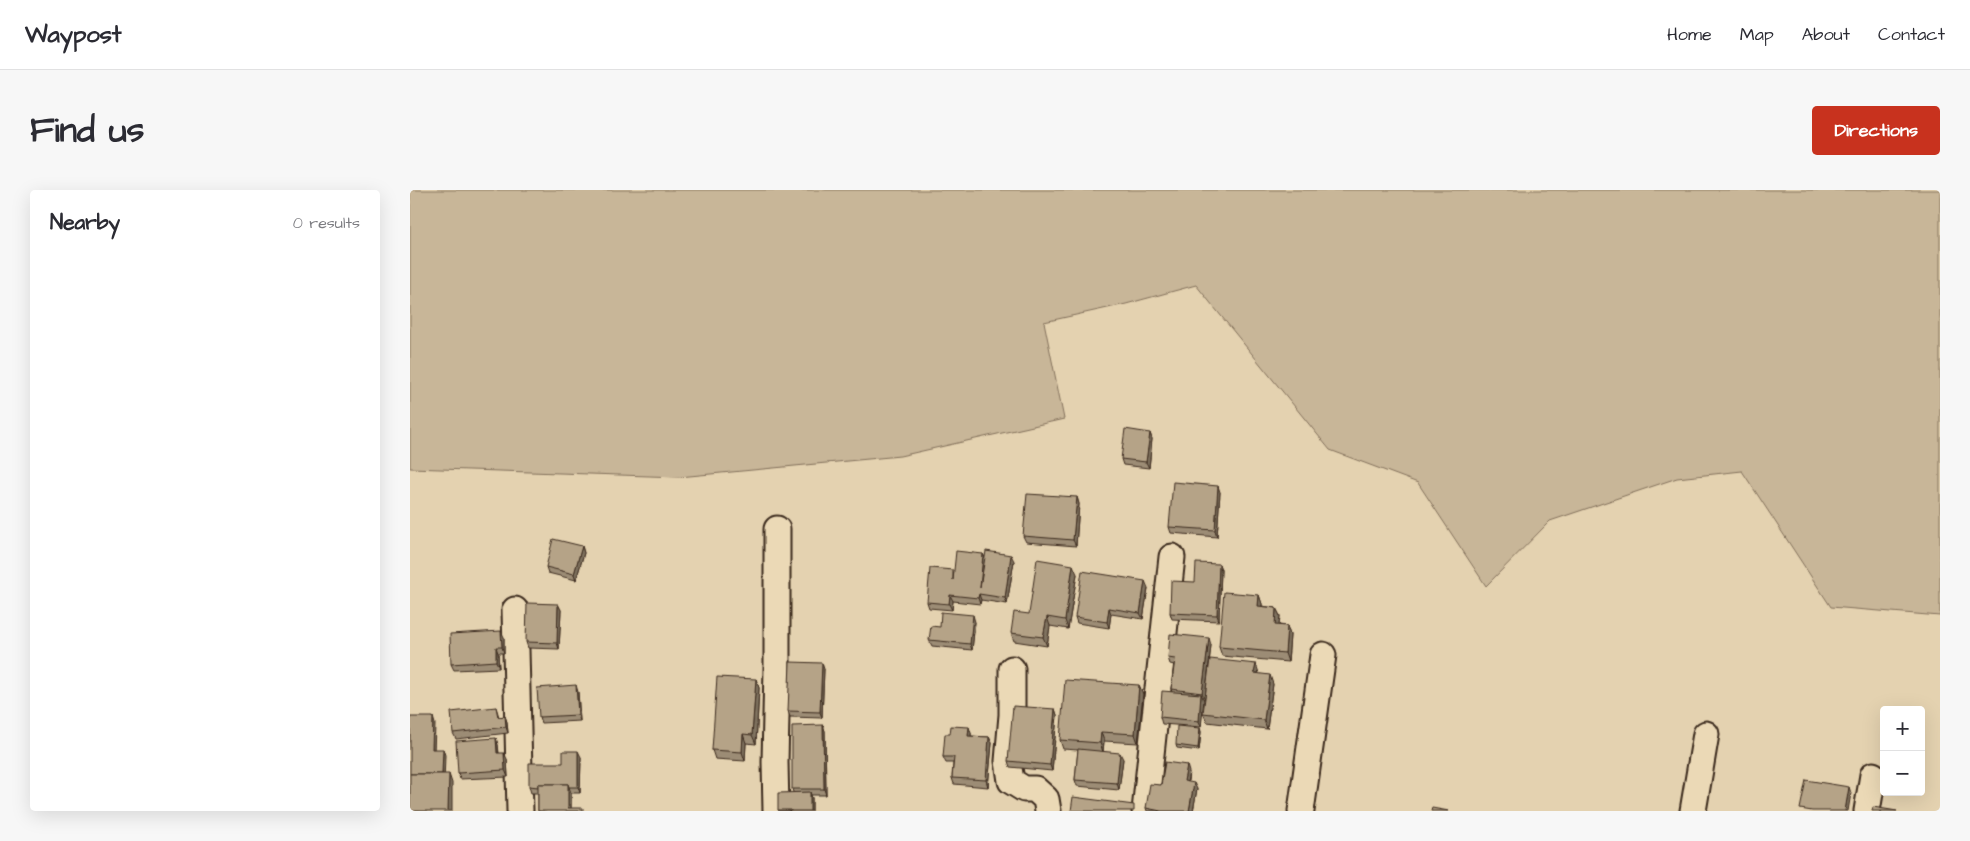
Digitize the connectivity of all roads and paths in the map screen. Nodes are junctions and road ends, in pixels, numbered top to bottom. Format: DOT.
graph roads {
  1 [pos="777,529"];
  2 [pos="1172,558"];
  3 [pos="515,610"];
  4 [pos="1323,655"];
  5 [pos="1012,669"];
  6 [pos="1706,734"];
  7 [pos="1873,775"];
  8 [pos="520,811"];
  9 [pos="776,811"];
  10 [pos="1048,811"];
  11 [pos="1145,811"];
  12 [pos="1301,811"];
  13 [pos="1693,811"];
  14 [pos="1867,811"];
  1 -- 9 [label="street"];
  2 -- 11 [label="street"];
  3 -- 8 [label="street"];
  4 -- 12 [label="street"];
  5 -- 10 [label="street"];
  6 -- 13 [label="street"];
  7 -- 14 [label="street"];
}
